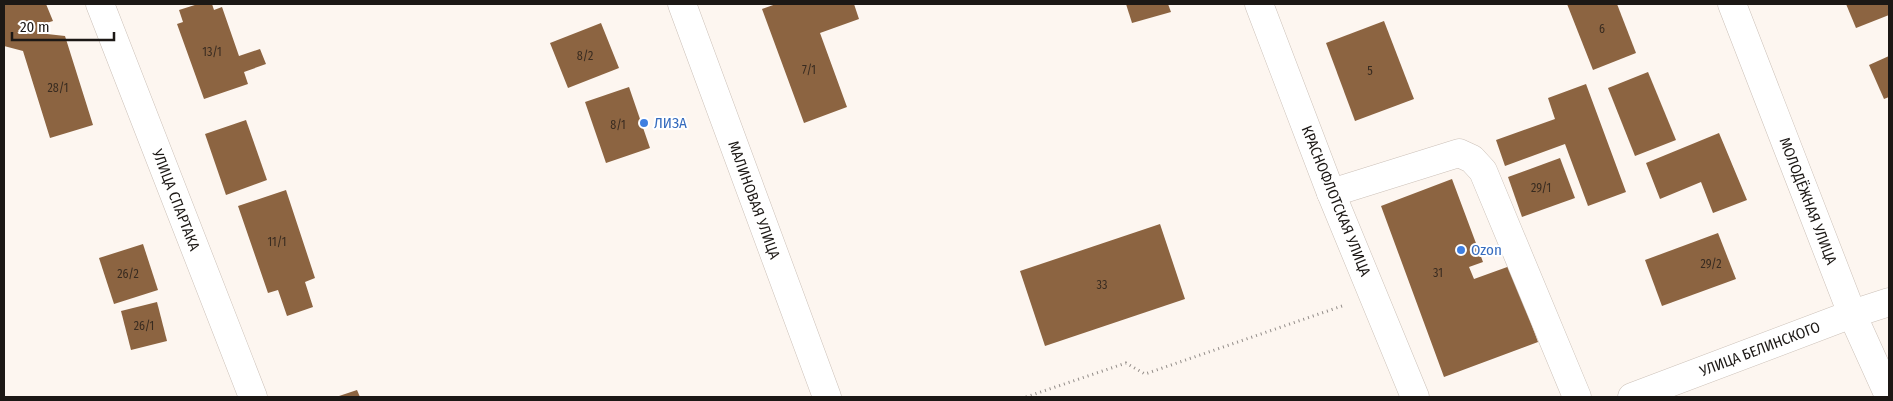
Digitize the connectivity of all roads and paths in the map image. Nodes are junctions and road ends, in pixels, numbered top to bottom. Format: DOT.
graph roads {
  1 [pos="100,4"];
  2 [pos="682,4"];
  3 [pos="1259,4"];
  4 [pos="1732,4"];
  5 [pos="1332,193"];
  6 [pos="1373,295"];
  7 [pos="1889,302"];
  8 [pos="1852,314"];
  9 [pos="1889,396"];
  10 [pos="253,397"];
  11 [pos="827,397"];
  12 [pos="1026,397"];
  13 [pos="1415,397"];
  14 [pos="1577,397"];
  15 [pos="1632,397"];
  1 -- 10 [label="street, УЛИЦА СПАРТАКА"];
  2 -- 11 [label="street, МАЛИНОВАЯ УЛИЦА"];
  3 -- 5 [label="street, КРАСНОФЛОТСКАЯ УЛИЦА"];
  4 -- 8 [label="street, МОЛОДЁЖНАЯ УЛИЦА"];
  5 -- 6 [label="street, КРАСНОФЛОТСКАЯ УЛИЦА"];
  5 -- 14 [label="street"];
  6 -- 12 [label="path"];
  6 -- 13 [label="street, КРАСНОФЛОТСКАЯ УЛИЦА"];
  7 -- 8 [label="street, УЛИЦА БЕЛИНСКОГО"];
  8 -- 9 [label="street, МОЛОДЁЖНАЯ УЛИЦА"];
  8 -- 15 [label="street, УЛИЦА БЕЛИНСКОГО"];
}
